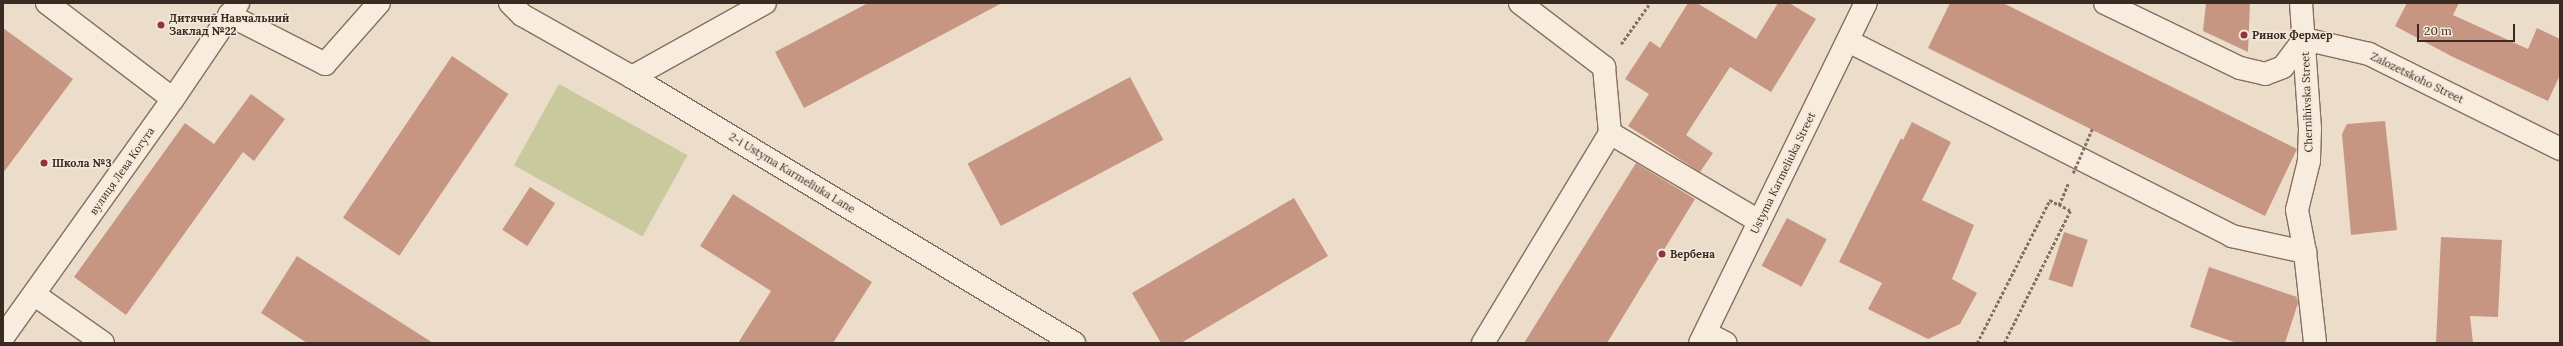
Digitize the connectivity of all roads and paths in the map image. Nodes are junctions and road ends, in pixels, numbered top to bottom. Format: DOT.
graph roads {
  1 [pos="47,3"];
  2 [pos="379,3"];
  3 [pos="510,3"];
  4 [pos="765,3"];
  5 [pos="1520,3"];
  6 [pos="1650,3"];
  7 [pos="1866,3"];
  8 [pos="2105,3"];
  9 [pos="2301,3"];
  10 [pos="234,9"];
  11 [pos="2304,39"];
  12 [pos="1848,41"];
  13 [pos="1604,67"];
  14 [pos="632,77"];
  15 [pos="173,99"];
  16 [pos="2092,129"];
  17 [pos="1610,133"];
  18 [pos="2560,149"];
  19 [pos="2059,205"];
  20 [pos="1759,221"];
  21 [pos="2305,252"];
  22 [pos="35,295"];
  23 [pos="3,337"];
  24 [pos="1703,338"];
  25 [pos="102,343"];
  26 [pos="1074,343"];
  27 [pos="1483,343"];
  28 [pos="1726,343"];
  29 [pos="1977,343"];
  30 [pos="2004,343"];
  31 [pos="2315,343"];
  1 -- 15 [label="street"];
  2 -- 10 [label="street"];
  3 -- 14 [label="street, 2-i Ustyma Karmeliuka Lane"];
  4 -- 14 [label="street"];
  5 -- 13 [label="street"];
  6 -- 13 [label="path"];
  7 -- 12 [label="street, Ustyma Karmeliuka Street"];
  8 -- 11 [label="street"];
  9 -- 11 [label="street, Chernihivska Street"];
  10 -- 15 [label="street, вулиця Лева Когута"];
  11 -- 18 [label="street, Zalozetskoho Street"];
  11 -- 21 [label="street, Chernihivska Street"];
  12 -- 20 [label="street, Ustyma Karmeliuka Street"];
  12 -- 21 [label="street"];
  13 -- 17 [label="street"];
  14 -- 26 [label="street, 2-i Ustyma Karmeliuka Lane"];
  15 -- 22 [label="street, вулиця Лева Когута"];
  16 -- 19 [label="path, bridge"];
  17 -- 20 [label="street"];
  17 -- 27 [label="street"];
  19 -- 29 [label="path"];
  19 -- 30 [label="path"];
  20 -- 24 [label="street, Ustyma Karmeliuka Street"];
  21 -- 31 [label="street, Chernihivska Street"];
  22 -- 23 [label="street, вулиця Лева Когута"];
  22 -- 25 [label="street"];
  24 -- 28 [label="street"];
}
